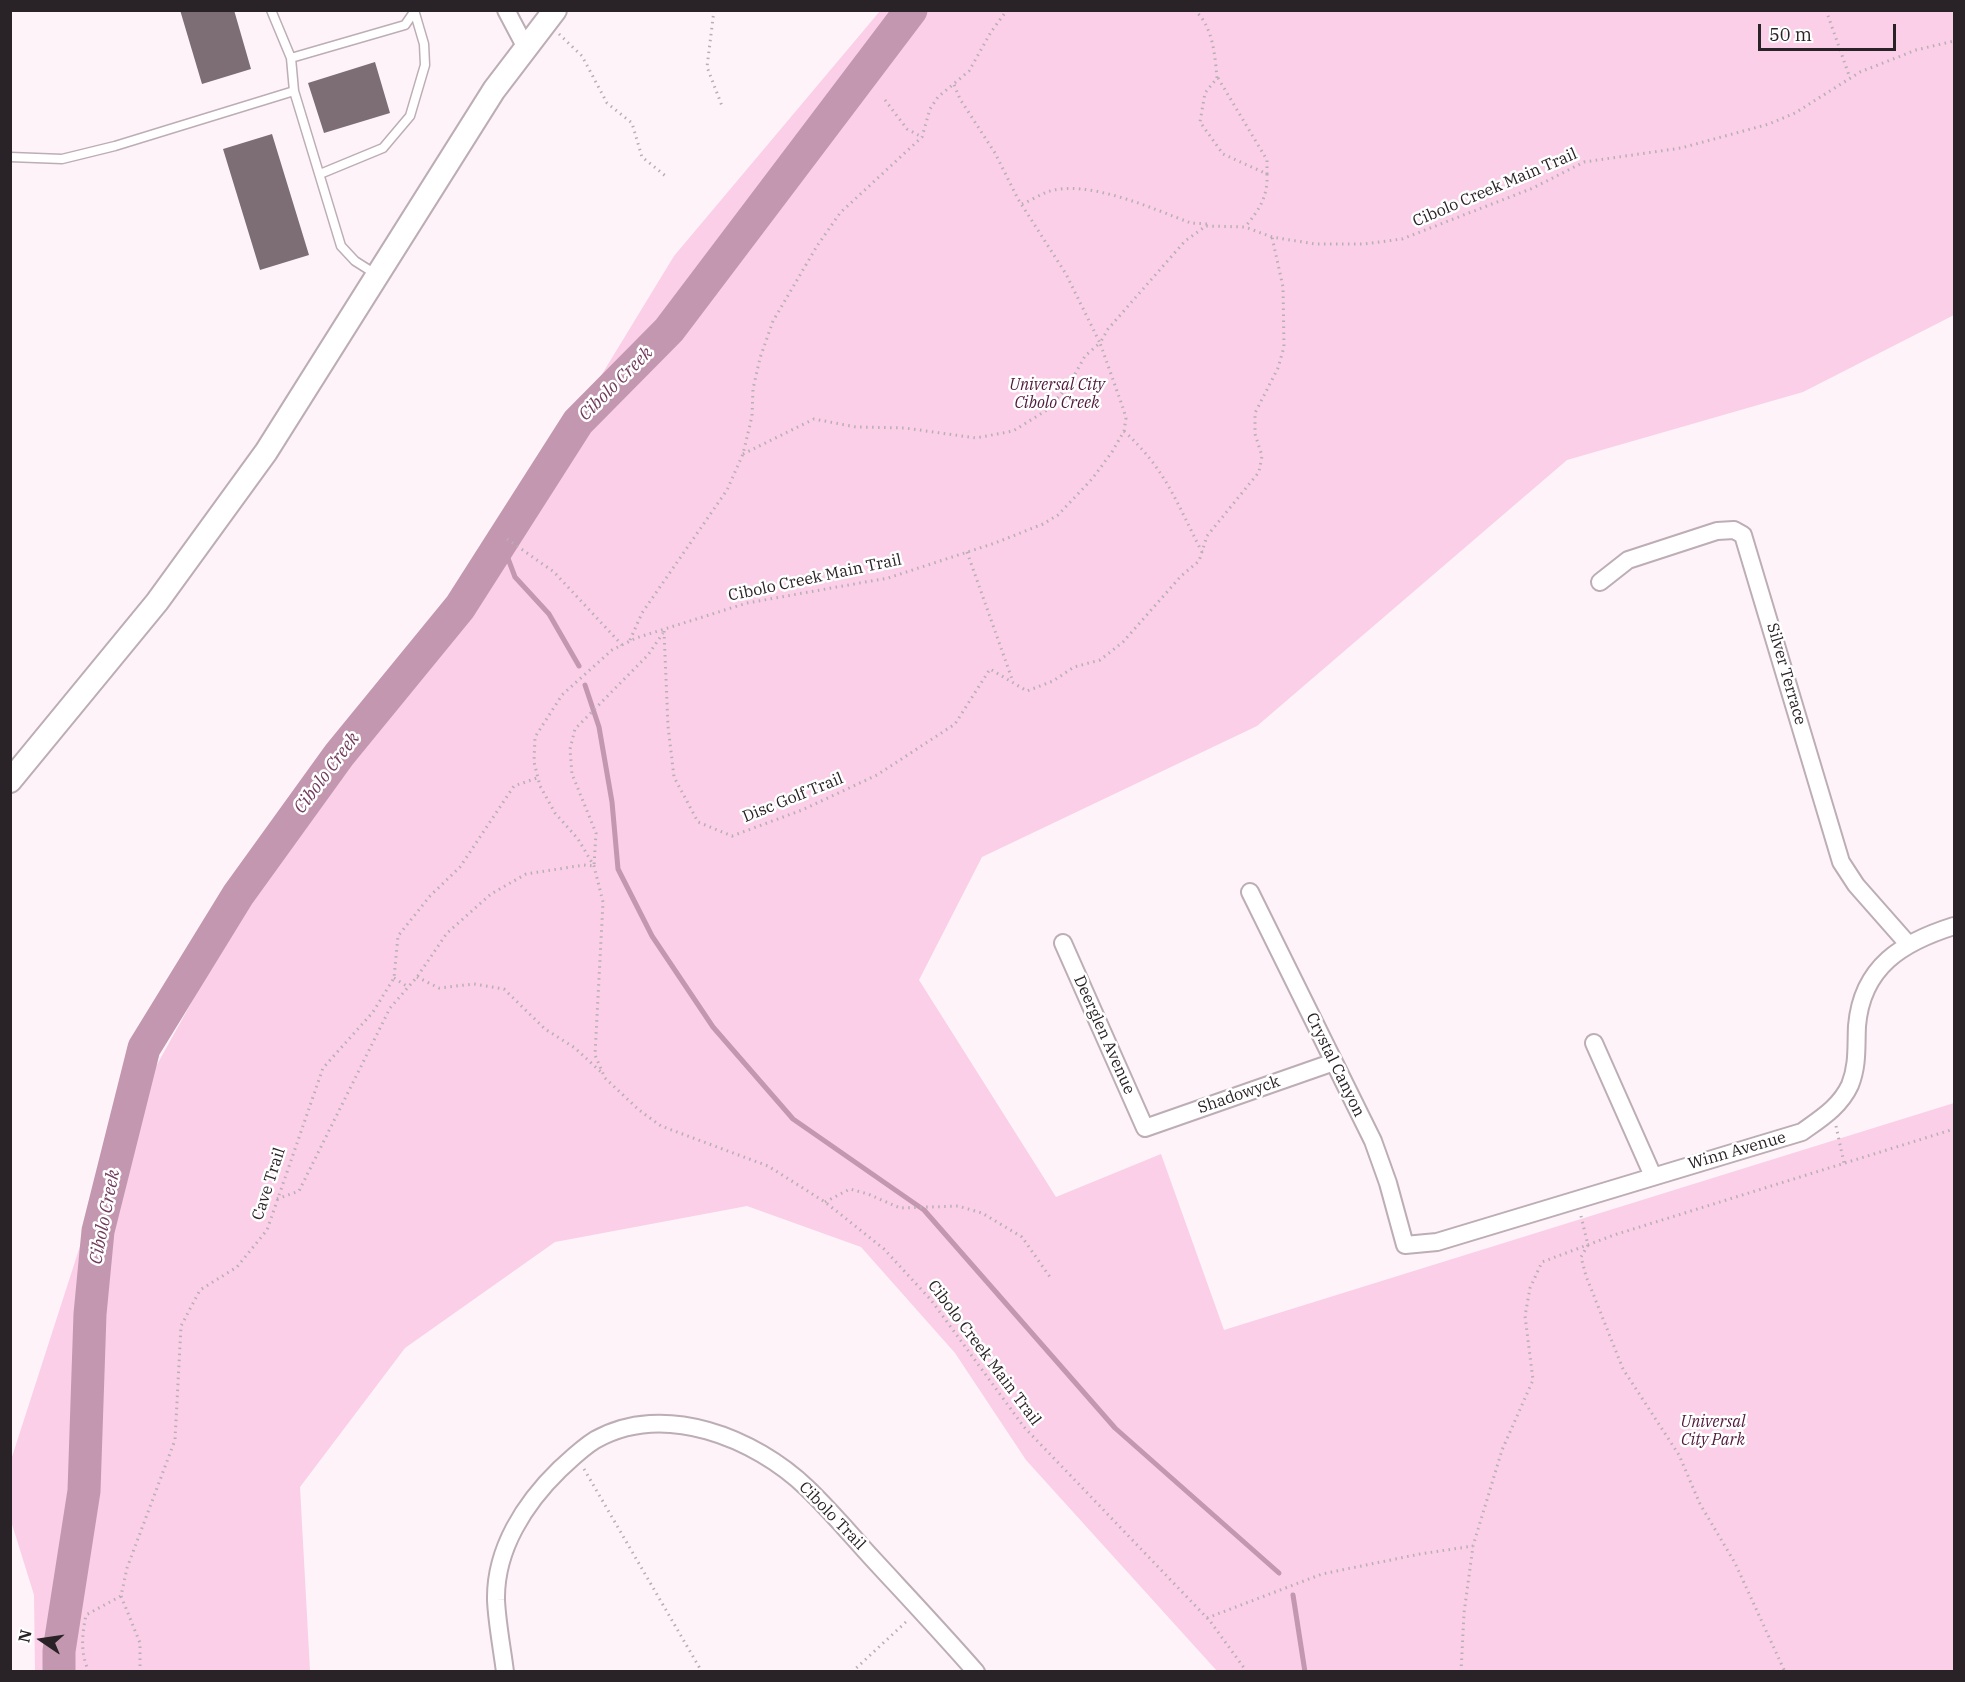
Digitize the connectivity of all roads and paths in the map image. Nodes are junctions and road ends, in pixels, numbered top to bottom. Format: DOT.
graph roads {
  1 [pos="271,10"];
  2 [pos="506,10"];
  3 [pos="714,10"];
  4 [pos="1007,10"];
  5 [pos="1194,10"];
  6 [pos="1826,10"];
  7 [pos="414,11"];
  8 [pos="551,15"];
  9 [pos="1954,41"];
  10 [pos="525,46"];
  11 [pos="291,58"];
  12 [pos="1217,78"];
  13 [pos="1850,78"];
  14 [pos="953,82"];
  15 [pos="294,91"];
  16 [pos="885,100"];
  17 [pos="722,106"];
  18 [pos="922,137"];
  19 [pos="10,157"];
  20 [pos="320,174"];
  21 [pos="1267,174"];
  22 [pos="668,178"];
  23 [pos="1022,204"];
  24 [pos="1212,224"];
  25 [pos="1245,227"];
  26 [pos="1272,237"];
  27 [pos="377,275"];
  28 [pos="1100,343"];
  29 [pos="1124,431"];
  30 [pos="743,454"];
  31 [pos="507,539"];
  32 [pos="967,552"];
  33 [pos="1202,552"];
  34 [pos="1599,582"];
  35 [pos="664,631"];
  36 [pos="630,641"];
  37 [pos="622,645"];
  38 [pos="1012,679"];
  39 [pos="538,778"];
  40 [pos="10,780"];
  41 [pos="594,866"];
  42 [pos="1250,892"];
  43 [pos="1954,926"];
  44 [pos="1063,943"];
  45 [pos="1908,944"];
  46 [pos="417,977"];
  47 [pos="393,978"];
  48 [pos="408,987"];
  49 [pos="1594,1043"];
  50 [pos="1334,1062"];
  51 [pos="603,1073"];
  52 [pos="1833,1110"];
  53 [pos="1145,1128"];
  54 [pos="1954,1129"];
  55 [pos="1844,1163"];
  56 [pos="1653,1176"];
  57 [pos="277,1199"];
  58 [pos="1576,1199"];
  59 [pos="825,1202"];
  60 [pos="1404,1245"];
  61 [pos="1588,1245"];
  62 [pos="1052,1280"];
  63 [pos="575,1455"];
  64 [pos="1473,1546"];
  65 [pos="121,1596"];
  66 [pos="920,1610"];
  67 [pos="1207,1618"];
  68 [pos="89,1671"];
  69 [pos="140,1671"];
  70 [pos="506,1671"];
  71 [pos="702,1671"];
  72 [pos="852,1671"];
  73 [pos="976,1671"];
  74 [pos="1247,1671"];
  75 [pos="1461,1671"];
  76 [pos="1785,1671"];
  1 -- 11 [label="lane"];
  2 -- 10 [label="street"];
  3 -- 17 [label="path"];
  4 -- 14 [label="path"];
  5 -- 12 [label="path"];
  6 -- 13 [label="path"];
  7 -- 11 [label="lane"];
  7 -- 20 [label="lane"];
  8 -- 10 [label="main road"];
  8 -- 22 [label="path"];
  9 -- 13 [label="path, Cibolo Creek Main Trail"];
  10 -- 27 [label="main road"];
  11 -- 15 [label="lane"];
  12 -- 21 [label="path"];
  12 -- 21 [label="path"];
  13 -- 26 [label="path, Cibolo Creek Main Trail"];
  14 -- 18 [label="path"];
  14 -- 23 [label="path"];
  15 -- 19 [label="lane"];
  15 -- 20 [label="lane"];
  16 -- 18 [label="path"];
  18 -- 30 [label="path"];
  20 -- 27 [label="lane"];
  21 -- 25 [label="path"];
  23 -- 24 [label="path, Cibolo Creek Main Trail"];
  23 -- 28 [label="path"];
  24 -- 25 [label="path, Cibolo Creek Main Trail"];
  24 -- 28 [label="path"];
  25 -- 26 [label="path, Cibolo Creek Main Trail"];
  26 -- 33 [label="path, Disc Golf Trail"];
  27 -- 40 [label="main road"];
  28 -- 29 [label="path"];
  28 -- 30 [label="path"];
  29 -- 32 [label="path, Cibolo Creek Main Trail"];
  29 -- 33 [label="path"];
  30 -- 36 [label="path"];
  31 -- 37 [label="path"];
  32 -- 35 [label="path, Cibolo Creek Main Trail"];
  32 -- 38 [label="path"];
  33 -- 38 [label="path, Disc Golf Trail"];
  34 -- 45 [label="street, Silver Terrace"];
  35 -- 36 [label="path, Cibolo Creek Main Trail"];
  35 -- 38 [label="path, Disc Golf Trail"];
  35 -- 41 [label="path"];
  36 -- 37 [label="path, Cibolo Creek Main Trail"];
  37 -- 39 [label="path, Cibolo Creek Main Trail"];
  39 -- 41 [label="path, Cibolo Creek Main Trail"];
  39 -- 47 [label="path, Cave Trail"];
  41 -- 46 [label="path"];
  41 -- 51 [label="path, Cibolo Creek Main Trail"];
  42 -- 50 [label="street, Crystal Canyon"];
  43 -- 45 [label="street, Winn Avenue"];
  44 -- 53 [label="street, Deerglen Avenue"];
  45 -- 52 [label="street, Winn Avenue"];
  46 -- 48 [label="path"];
  46 -- 51 [label="path"];
  47 -- 48 [label="path"];
  47 -- 57 [label="path, Cave Trail"];
  48 -- 57 [label="path"];
  49 -- 56 [label="street"];
  50 -- 53 [label="street, Shadowyck"];
  50 -- 60 [label="street, Crystal Canyon"];
  51 -- 59 [label="path, Cibolo Creek Main Trail"];
  52 -- 55 [label="path"];
  52 -- 56 [label="street, Winn Avenue"];
  54 -- 55 [label="path"];
  55 -- 61 [label="path"];
  56 -- 58 [label="street, Winn Avenue"];
  57 -- 65 [label="path, Cave Trail"];
  58 -- 60 [label="street, Winn Avenue"];
  58 -- 61 [label="path"];
  59 -- 62 [label="path"];
  59 -- 67 [label="path, Cibolo Creek Main Trail"];
  61 -- 64 [label="path"];
  61 -- 76 [label="path"];
  63 -- 66 [label="street, Cibolo Trail"];
  63 -- 70 [label="street, Cibolo Trail"];
  63 -- 71 [label="path"];
  64 -- 67 [label="path"];
  64 -- 75 [label="path"];
  65 -- 68 [label="path"];
  65 -- 69 [label="path"];
  66 -- 72 [label="path"];
  66 -- 73 [label="street, Cibolo Trail"];
  67 -- 74 [label="path, Cibolo Creek Main Trail"];
}
